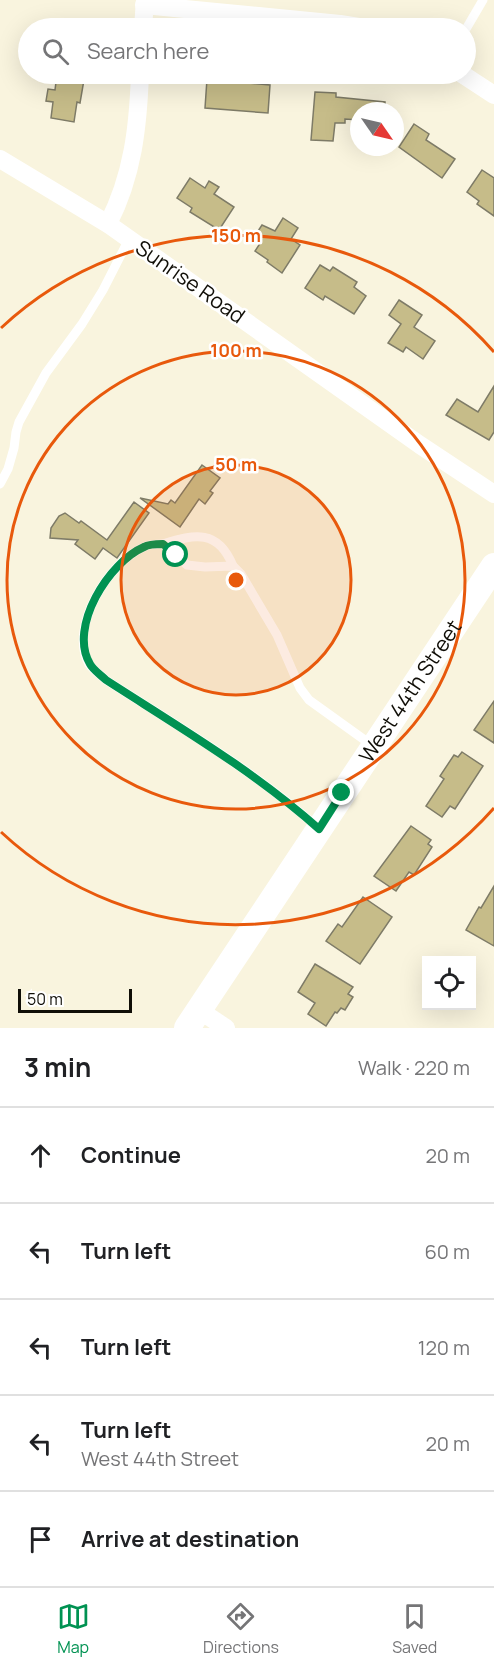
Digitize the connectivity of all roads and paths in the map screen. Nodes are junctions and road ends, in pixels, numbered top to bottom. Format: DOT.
graph roads {
  1 [pos="483,0"];
  2 [pos="144,2"];
  3 [pos="143,18"];
  4 [pos="287,18"];
  5 [pos="472,18"];
  6 [pos="476,83"];
  7 [pos="140,84"];
  8 [pos="494,95"];
  9 [pos="0,159"];
  10 [pos="108,224"];
  11 [pos="129,239"];
  12 [pos="0,484"];
  13 [pos="494,494"];
  14 [pos="163,544"];
  15 [pos="233,566"];
  16 [pos="494,566"];
  17 [pos="374,746"];
  18 [pos="319,829"];
  19 [pos="193,1019"];
  20 [pos="226,1028"];
  1 -- 5 [label="lane"];
  2 -- 3 [label="street"];
  2 -- 4 [label="street"];
  6 -- 8 [label="street"];
  7 -- 10 [label="street"];
  9 -- 10 [label="street, Sunrise Road"];
  10 -- 11 [label="street, Sunrise Road"];
  11 -- 12 [label="lane"];
  11 -- 13 [label="street, Sunrise Road"];
  14 -- 15 [label="lane"];
  14 -- 15 [label="lane"];
  14 -- 18 [label="lane"];
  15 -- 17 [label="lane"];
  16 -- 17 [label="street, West 44th Street"];
  17 -- 18 [label="street, West 44th Street"];
  18 -- 19 [label="street, West 44th Street"];
  19 -- 20 [label="street"];
}
